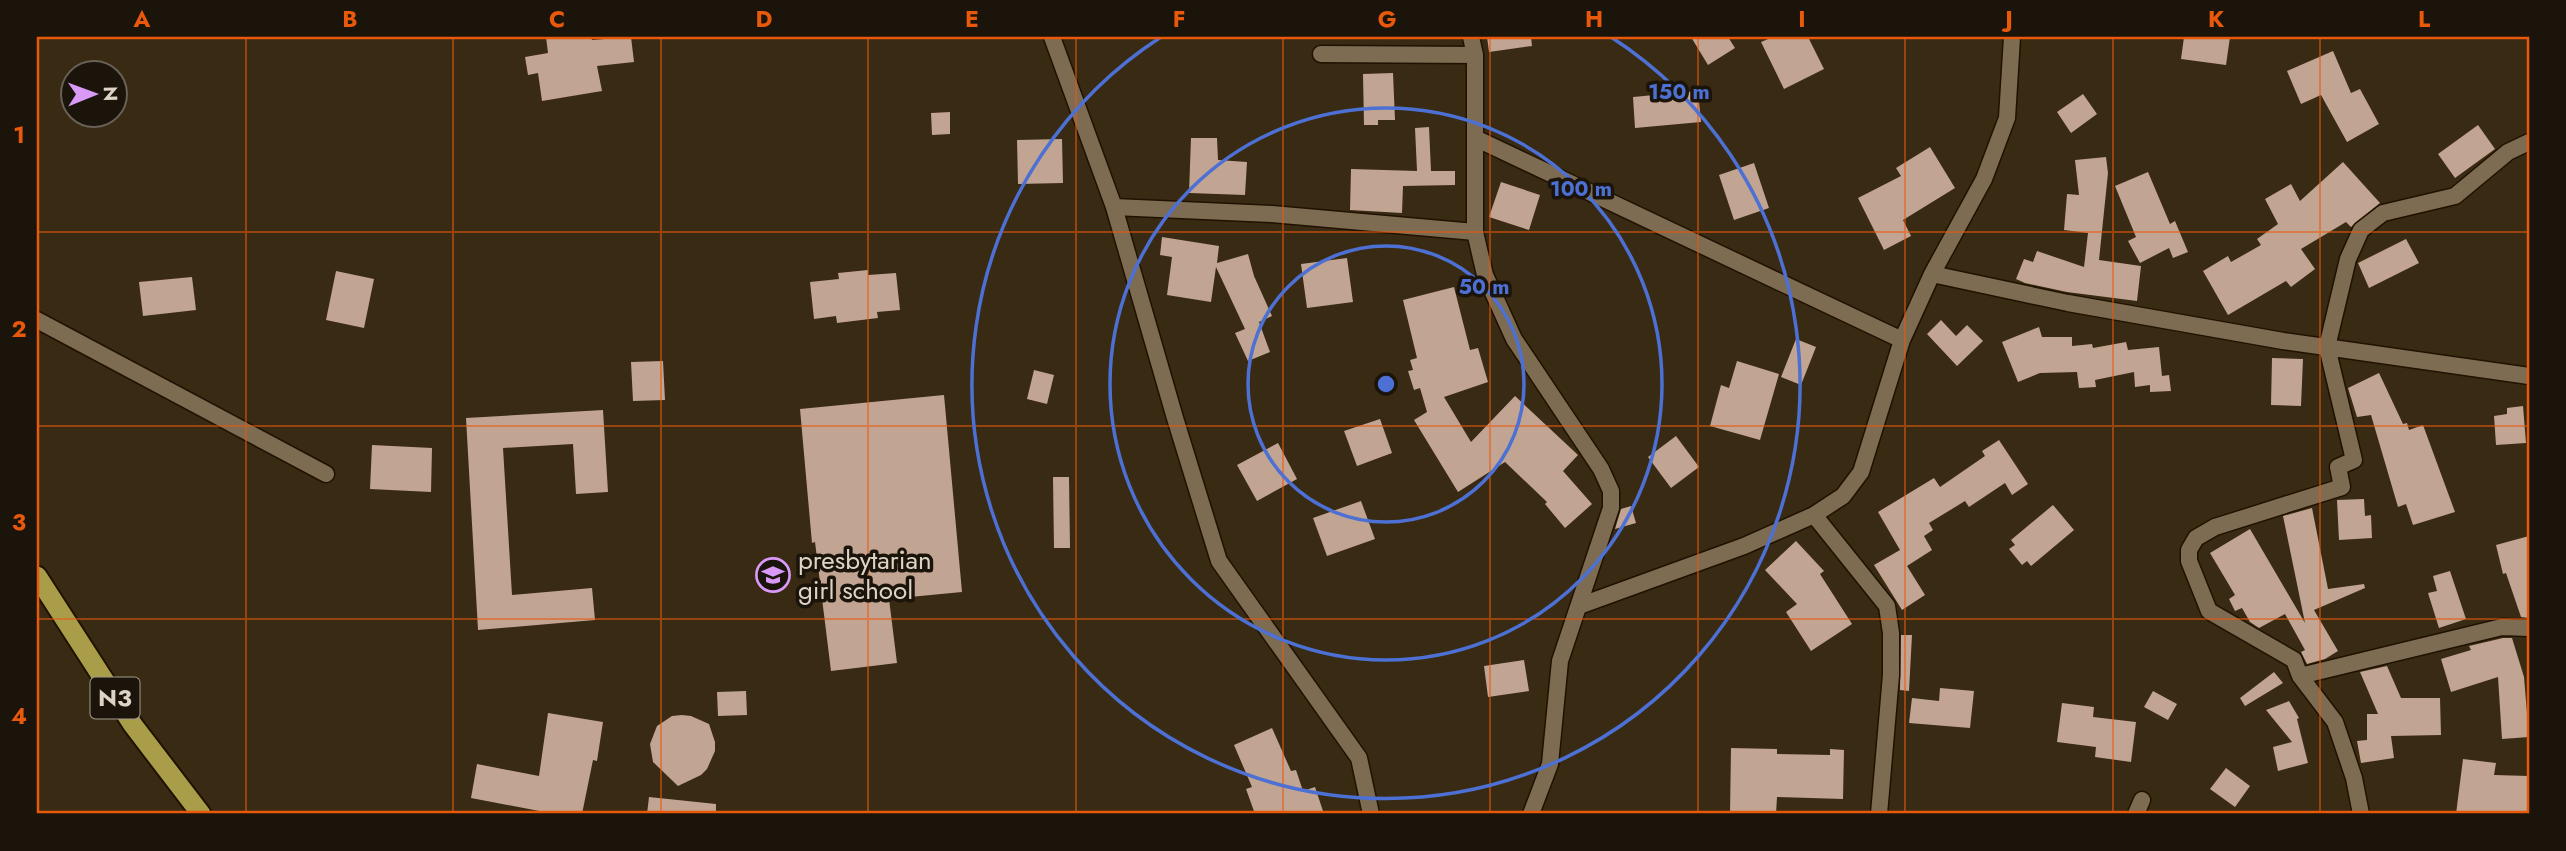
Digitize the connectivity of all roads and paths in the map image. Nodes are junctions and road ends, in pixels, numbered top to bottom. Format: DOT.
graph roads {
  1 [pos="1052,37"];
  2 [pos="1471,37"];
  3 [pos="2012,37"];
  4 [pos="1321,54"];
  5 [pos="1475,55"];
  6 [pos="1475,138"];
  7 [pos="2529,142"];
  8 [pos="1114,207"];
  9 [pos="1475,232"];
  10 [pos="1932,274"];
  11 [pos="37,320"];
  12 [pos="1902,340"];
  13 [pos="2327,347"];
  14 [pos="2529,376"];
  15 [pos="326,474"];
  16 [pos="1814,515"];
  17 [pos="37,576"];
  18 [pos="1579,606"];
  19 [pos="2529,628"];
  20 [pos="2300,676"];
  21 [pos="201,814"];
  22 [pos="1371,814"];
  23 [pos="1531,814"];
  24 [pos="1879,814"];
  25 [pos="2361,814"];
  1 -- 8 [label="street"];
  2 -- 5 [label="street"];
  3 -- 10 [label="street"];
  4 -- 5 [label="street"];
  5 -- 6 [label="street"];
  6 -- 9 [label="street"];
  6 -- 12 [label="street"];
  7 -- 13 [label="street"];
  8 -- 9 [label="street"];
  8 -- 22 [label="street"];
  9 -- 18 [label="street"];
  10 -- 12 [label="street"];
  10 -- 13 [label="street"];
  11 -- 15 [label="street"];
  12 -- 16 [label="street"];
  13 -- 14 [label="street"];
  13 -- 20 [label="street"];
  16 -- 18 [label="street"];
  16 -- 24 [label="street"];
  17 -- 21 [label="highway, N3"];
  18 -- 23 [label="street"];
  19 -- 20 [label="street"];
  20 -- 25 [label="street"];
}
